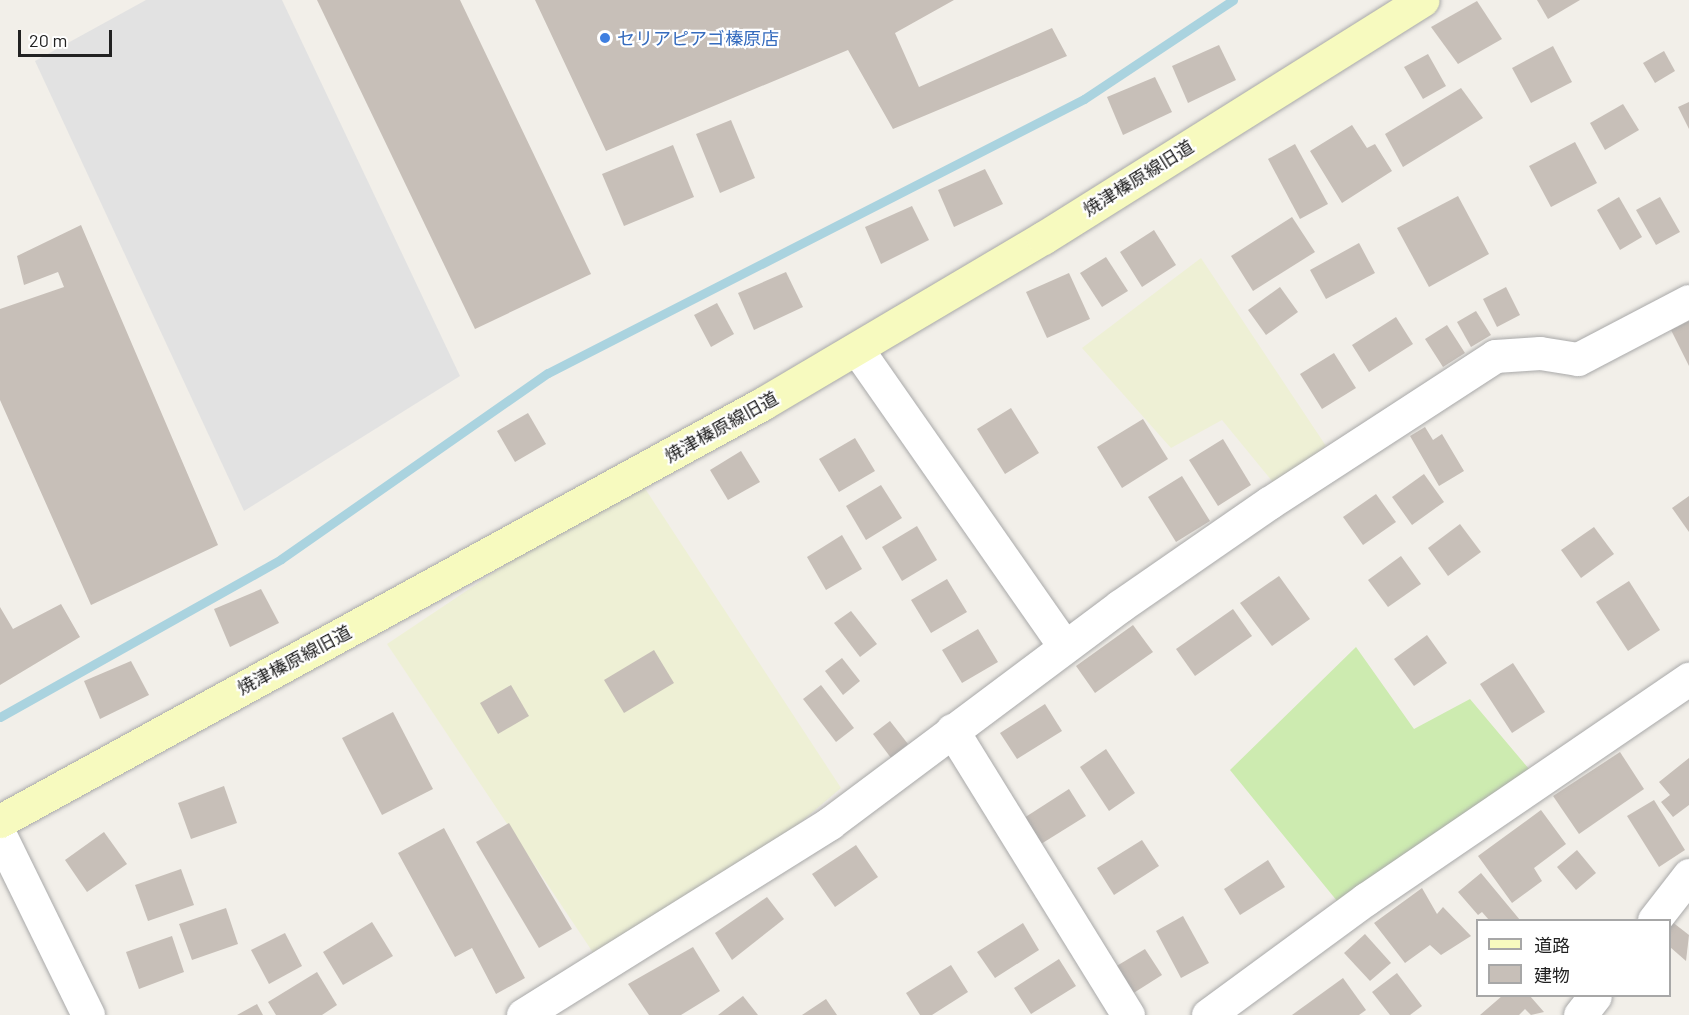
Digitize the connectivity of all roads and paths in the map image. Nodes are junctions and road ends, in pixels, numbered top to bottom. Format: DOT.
graph roads {
  1 [pos="1422,0"];
  2 [pos="1689,301"];
  3 [pos="857,349"];
  4 [pos="1064,646"];
  5 [pos="1684,694"];
  6 [pos="952,730"];
  7 [pos="0,821"];
  8 [pos="0,835"];
  9 [pos="1689,875"];
  10 [pos="1656,919"];
  11 [pos="1594,997"];
  12 [pos="88,1015"];
  13 [pos="524,1015"];
  14 [pos="1128,1015"];
  15 [pos="1208,1015"];
  16 [pos="1580,1015"];
  1 -- 3 [label="street, 焼津榛原線旧道"];
  2 -- 4 [label="street"];
  3 -- 4 [label="street"];
  3 -- 7 [label="street, 焼津榛原線旧道"];
  4 -- 6 [label="street"];
  5 -- 15 [label="street"];
  6 -- 13 [label="street"];
  6 -- 14 [label="street"];
  8 -- 12 [label="street"];
  9 -- 10 [label="street"];
  11 -- 16 [label="street"];
}
